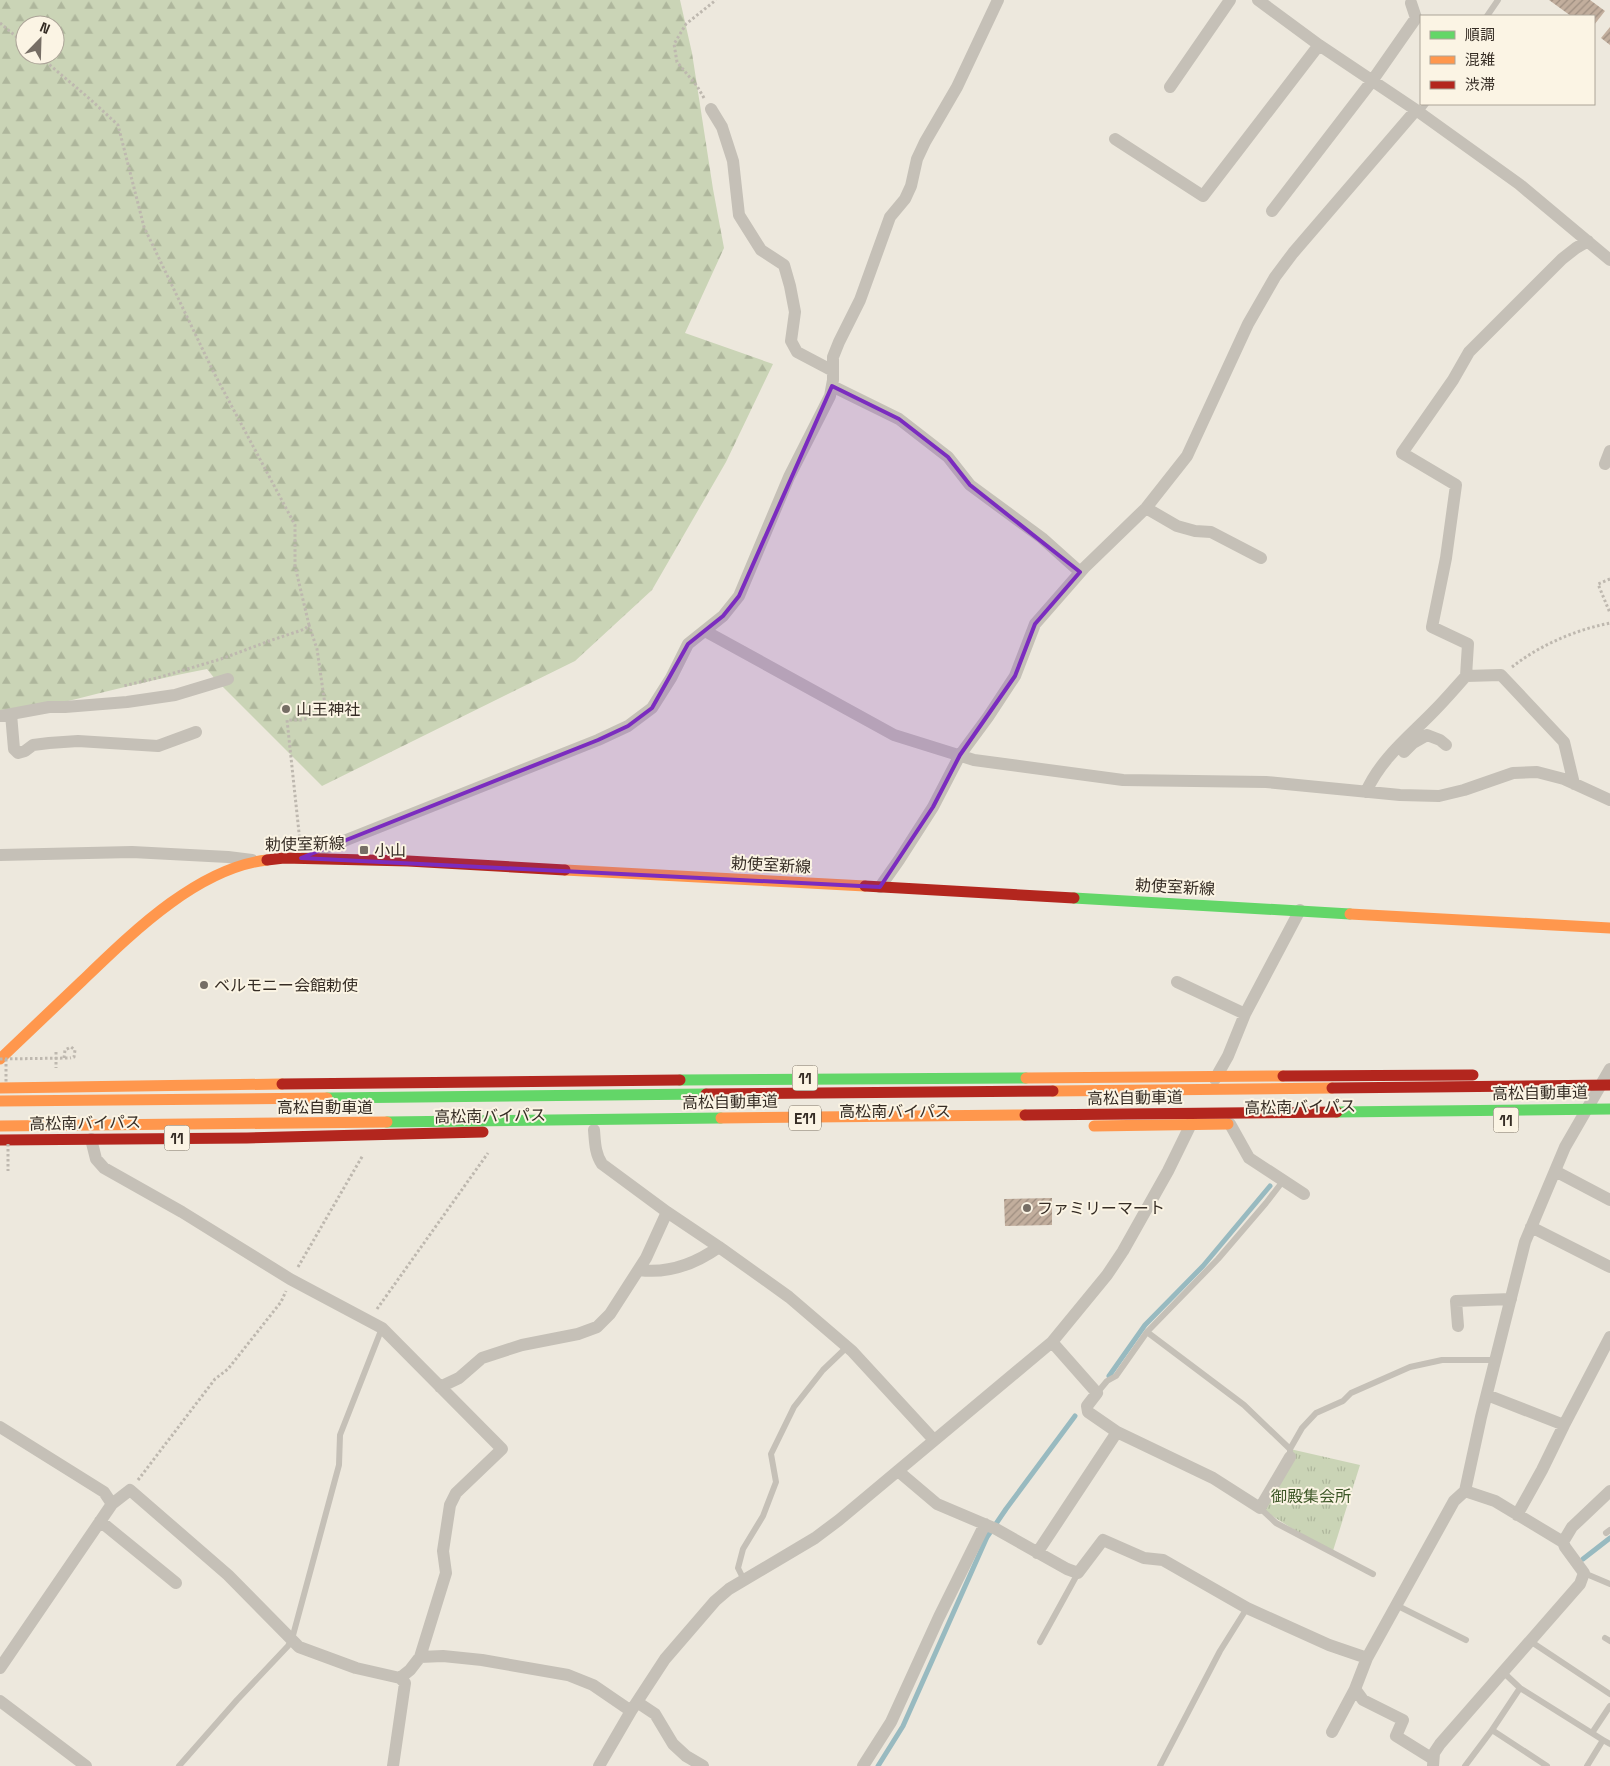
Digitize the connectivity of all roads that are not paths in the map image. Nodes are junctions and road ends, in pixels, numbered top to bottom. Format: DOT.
graph roads {
  1 [pos="998,0"];
  2 [pos="1230,0"];
  3 [pos="1258,0"];
  4 [pos="1498,0"];
  5 [pos="1411,3"];
  6 [pos="1488,15"];
  7 [pos="1319,45"];
  8 [pos="1372,81"];
  9 [pos="1170,87"];
  10 [pos="1420,109"];
  11 [pos="711,110"];
  12 [pos="1115,139"];
  13 [pos="1272,211"];
  14 [pos="1588,242"];
  15 [pos="1610,260"];
  16 [pos="833,371"];
  17 [pos="832,386"];
  18 [pos="1610,451"];
  19 [pos="1605,464"];
  20 [pos="1146,508"];
  21 [pos="1261,558"];
  22 [pos="1080,572"];
  23 [pos="705,631"];
  24 [pos="1466,676"];
  25 [pos="228,679"];
  26 [pos="6,715"];
  27 [pos="196,732"];
  28 [pos="1446,745"];
  29 [pos="960,755"];
  30 [pos="1574,784"];
  31 [pos="1371,792"];
  32 [pos="1610,800"];
  33 [pos="0,854"];
  34 [pos="301,858"];
  35 [pos="257,861"];
  36 [pos="880,887"];
  37 [pos="1300,910"];
  38 [pos="1610,928"];
  39 [pos="1177,982"];
  40 [pos="1245,1014"];
  41 [pos="0,1059"];
  42 [pos="1480,1074"];
  43 [pos="1217,1075"];
  44 [pos="1607,1075"];
  45 [pos="0,1088"];
  46 [pos="0,1101"];
  47 [pos="1610,1109"];
  48 [pos="1581,1119"];
  49 [pos="1610,1119"];
  50 [pos="1230,1124"];
  51 [pos="0,1126"];
  52 [pos="1081,1126"];
  53 [pos="1190,1126"];
  54 [pos="922,1128"];
  55 [pos="594,1130"];
  56 [pos="91,1139"];
  57 [pos="0,1140"];
  58 [pos="1555,1171"];
  59 [pos="1283,1181"];
  60 [pos="1304,1194"];
  61 [pos="1610,1200"];
  62 [pos="667,1212"];
  63 [pos="1531,1227"];
  64 [pos="720,1246"];
  65 [pos="1610,1267"];
  66 [pos="639,1270"];
  67 [pos="1512,1299"];
  68 [pos="1458,1326"];
  69 [pos="382,1328"];
  70 [pos="1147,1332"];
  71 [pos="1610,1337"];
  72 [pos="1052,1342"];
  73 [pos="847,1346"];
  74 [pos="1496,1360"];
  75 [pos="440,1387"];
  76 [pos="1097,1393"];
  77 [pos="1487,1395"];
  78 [pos="1564,1425"];
  79 [pos="0,1427"];
  80 [pos="1117,1432"];
  81 [pos="934,1440"];
  82 [pos="1290,1453"];
  83 [pos="898,1471"];
  84 [pos="1465,1491"];
  85 [pos="1610,1491"];
  86 [pos="112,1504"];
  87 [pos="1260,1508"];
  88 [pos="1517,1515"];
  89 [pos="100,1521"];
  90 [pos="990,1526"];
  91 [pos="1563,1542"];
  92 [pos="1037,1552"];
  93 [pos="1078,1573"];
  94 [pos="1373,1574"];
  95 [pos="1584,1574"];
  96 [pos="744,1580"];
  97 [pos="176,1583"];
  98 [pos="1610,1584"];
  99 [pos="1396,1605"];
  100 [pos="1247,1608"];
  101 [pos="292,1639"];
  102 [pos="1466,1640"];
  103 [pos="1530,1641"];
  104 [pos="1040,1642"];
  105 [pos="420,1657"];
  106 [pos="1367,1658"];
  107 [pos="0,1668"];
  108 [pos="1503,1672"];
  109 [pos="400,1678"];
  110 [pos="1520,1688"];
  111 [pos="1355,1689"];
  112 [pos="1610,1694"];
  113 [pos="0,1701"];
  114 [pos="1610,1706"];
  115 [pos="634,1707"];
  116 [pos="1492,1730"];
  117 [pos="1332,1732"];
  118 [pos="1592,1733"];
  119 [pos="1603,1740"];
  120 [pos="1610,1744"];
  121 [pos="1433,1763"];
  122 [pos="86,1766"];
  123 [pos="179,1766"];
  124 [pos="393,1766"];
  125 [pos="598,1766"];
  126 [pos="703,1766"];
  127 [pos="864,1766"];
  128 [pos="1160,1766"];
  129 [pos="1465,1766"];
  130 [pos="1547,1766"];
  131 [pos="1587,1766"];
  1 -- 16 [label="street"];
  2 -- 9 [label="street"];
  3 -- 7 [label="street"];
  4 -- 6 [label="lane"];
  5 -- 8 [label="street"];
  7 -- 8 [label="street"];
  7 -- 12 [label="street"];
  8 -- 10 [label="street"];
  8 -- 13 [label="street"];
  10 -- 14 [label="street"];
  10 -- 20 [label="street"];
  11 -- 16 [label="street"];
  14 -- 15 [label="street"];
  14 -- 24 [label="street"];
  16 -- 17 [label="street"];
  17 -- 22 [label="street"];
  17 -- 23 [label="street"];
  18 -- 19 [label="street"];
  20 -- 21 [label="street"];
  20 -- 22 [label="street"];
  22 -- 29 [label="street"];
  23 -- 29 [label="street"];
  23 -- 34 [label="street"];
  24 -- 30 [label="street"];
  24 -- 31 [label="street"];
  25 -- 26 [label="street"];
  26 -- 27 [label="street"];
  28 -- 31 [label="street"];
  29 -- 31 [label="street"];
  29 -- 36 [label="street"];
  30 -- 31 [label="street"];
  30 -- 32 [label="street"];
  33 -- 35 [label="street"];
  34 -- 35 [label="main road, 勅使室新線"];
  34 -- 36 [label="main road, 勅使室新線"];
  35 -- 41 [label="main road, 勅使室新線"];
  36 -- 37 [label="main road, 勅使室新線"];
  37 -- 38 [label="main road, 勅使室新線"];
  37 -- 40 [label="street"];
  39 -- 40 [label="street"];
  40 -- 43 [label="street"];
  42 -- 43 [label="main road, 高松南バイパス / 11"];
  43 -- 45 [label="main road, 高松南バイパス / 11"];
  43 -- 53 [label="street"];
  44 -- 46 [label="main road, 高松自動車道 / E11, bridge"];
  44 -- 48 [label="street"];
  47 -- 51 [label="main road, 高松自動車道 / E11, bridge"];
  48 -- 49 [label="main road, 高松南バイパス / 11"];
  48 -- 50 [label="main road, 高松南バイパス / 11"];
  48 -- 58 [label="street"];
  50 -- 53 [label="main road, 高松南バイパス / 11"];
  50 -- 59 [label="street"];
  52 -- 53 [label="main road, 高松南バイパス / 11"];
  53 -- 72 [label="street"];
  54 -- 55 [label="main road, 高松南バイパス / 11"];
  55 -- 56 [label="main road, 高松南バイパス / 11"];
  55 -- 62 [label="street"];
  56 -- 57 [label="main road, 高松南バイパス / 11"];
  56 -- 69 [label="street"];
  58 -- 61 [label="street"];
  58 -- 63 [label="street"];
  59 -- 60 [label="street"];
  59 -- 70 [label="lane"];
  62 -- 64 [label="street"];
  62 -- 66 [label="street"];
  63 -- 65 [label="street"];
  63 -- 67 [label="street"];
  64 -- 66 [label="street"];
  64 -- 73 [label="street"];
  66 -- 75 [label="street"];
  67 -- 68 [label="street"];
  67 -- 74 [label="street"];
  69 -- 75 [label="street"];
  69 -- 101 [label="lane"];
  70 -- 76 [label="lane"];
  70 -- 82 [label="lane"];
  71 -- 78 [label="street"];
  72 -- 76 [label="street"];
  72 -- 81 [label="street"];
  73 -- 81 [label="street"];
  73 -- 96 [label="lane"];
  74 -- 77 [label="street"];
  74 -- 82 [label="lane"];
  75 -- 105 [label="street"];
  76 -- 80 [label="street"];
  77 -- 78 [label="street"];
  77 -- 84 [label="street"];
  78 -- 88 [label="street"];
  79 -- 86 [label="street"];
  80 -- 87 [label="street"];
  80 -- 92 [label="street"];
  81 -- 83 [label="street"];
  82 -- 87 [label="street"];
  83 -- 90 [label="street"];
  83 -- 96 [label="street"];
  84 -- 88 [label="street"];
  84 -- 99 [label="street"];
  85 -- 91 [label="street"];
  86 -- 89 [label="street"];
  86 -- 101 [label="street"];
  87 -- 94 [label="lane"];
  88 -- 91 [label="street"];
  89 -- 97 [label="street"];
  89 -- 107 [label="street"];
  90 -- 92 [label="street"];
  90 -- 127 [label="street"];
  91 -- 95 [label="street"];
  92 -- 93 [label="street"];
  93 -- 100 [label="street"];
  93 -- 104 [label="lane"];
  95 -- 98 [label="lane"];
  95 -- 103 [label="street"];
  96 -- 115 [label="street"];
  99 -- 102 [label="lane"];
  99 -- 106 [label="street"];
  100 -- 106 [label="street"];
  100 -- 128 [label="lane"];
  101 -- 109 [label="street"];
  101 -- 123 [label="lane"];
  103 -- 108 [label="street"];
  103 -- 112 [label="lane"];
  105 -- 109 [label="street"];
  105 -- 115 [label="street"];
  106 -- 111 [label="street"];
  108 -- 110 [label="lane"];
  108 -- 121 [label="street"];
  109 -- 124 [label="street"];
  110 -- 116 [label="lane"];
  110 -- 118 [label="lane"];
  111 -- 117 [label="street"];
  111 -- 121 [label="street"];
  113 -- 122 [label="street"];
  114 -- 118 [label="lane"];
  115 -- 125 [label="street"];
  115 -- 126 [label="street"];
  116 -- 129 [label="lane"];
  116 -- 130 [label="lane"];
  118 -- 119 [label="lane"];
  119 -- 120 [label="lane"];
  119 -- 131 [label="lane"];
}
